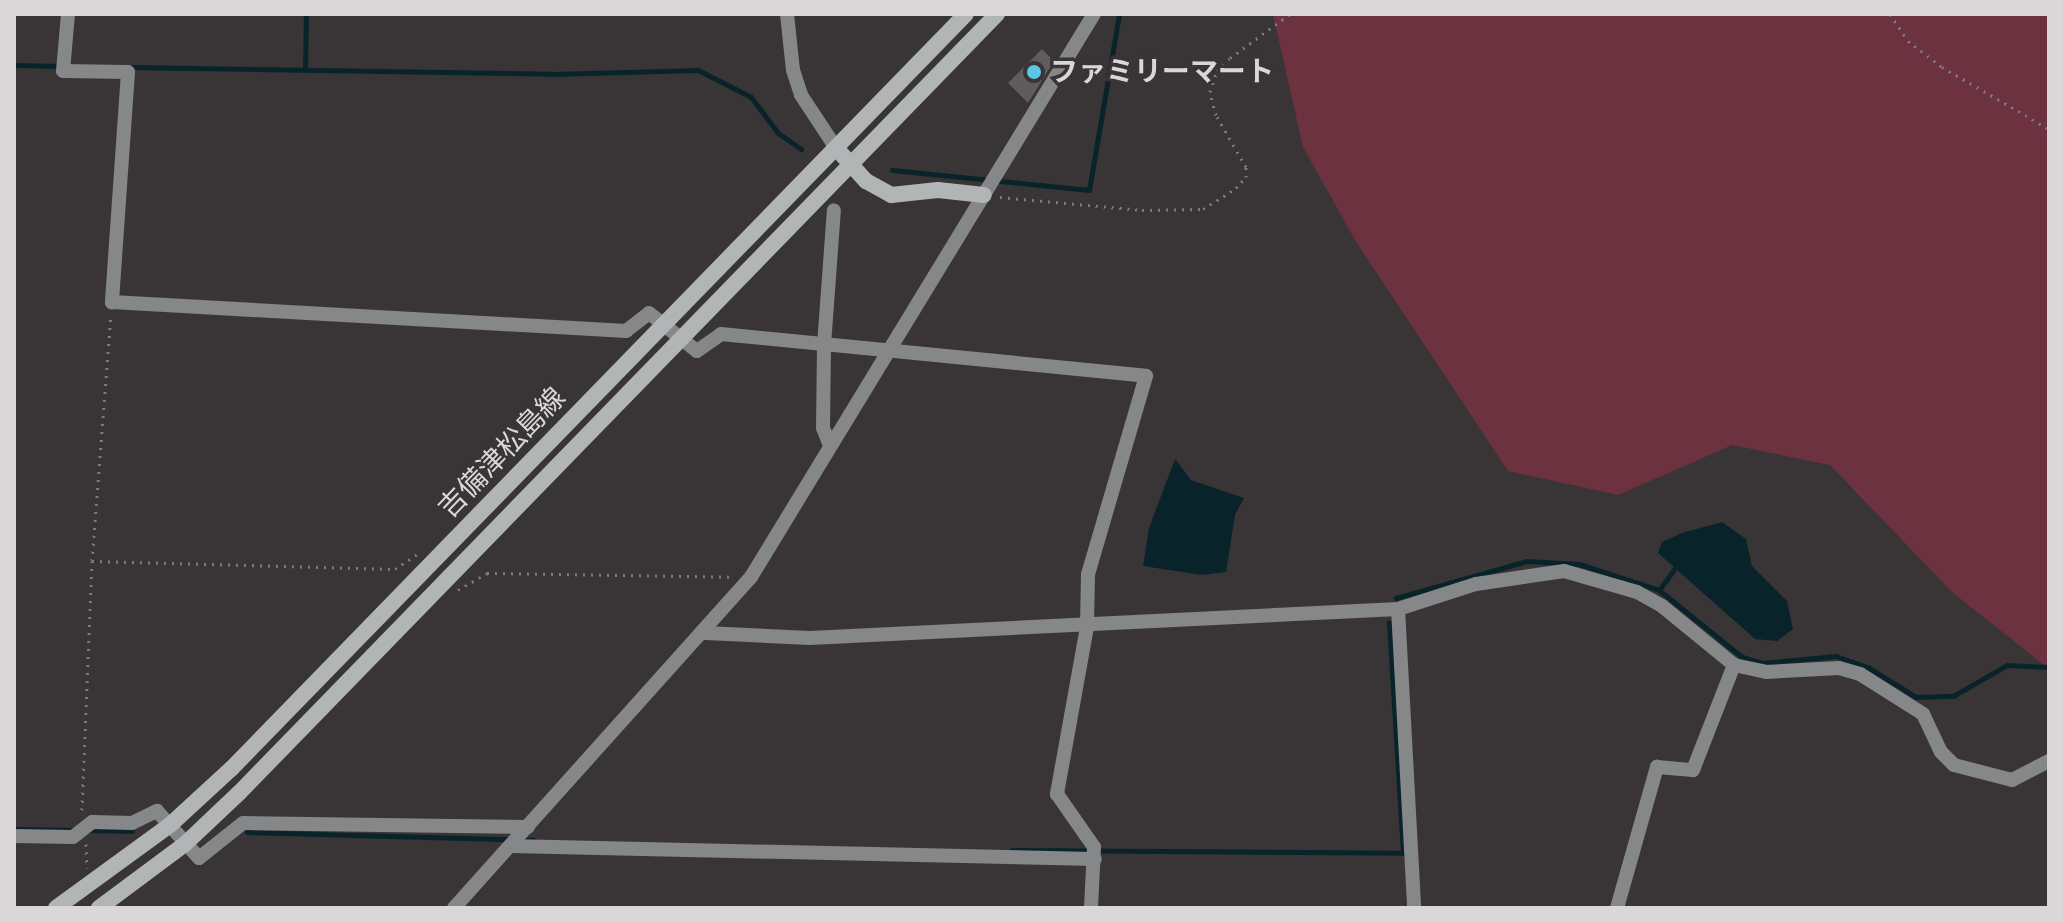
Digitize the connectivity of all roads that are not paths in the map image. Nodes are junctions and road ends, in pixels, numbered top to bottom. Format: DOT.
graph roads {
  1 [pos="68,14"];
  2 [pos="787,14"];
  3 [pos="966,14"];
  4 [pos="997,14"];
  5 [pos="1094,14"];
  6 [pos="836,148"];
  7 [pos="851,166"];
  8 [pos="989,188"];
  9 [pos="834,210"];
  10 [pos="665,323"];
  11 [pos="680,339"];
  12 [pos="824,345"];
  13 [pos="891,349"];
  14 [pos="830,446"];
  15 [pos="1398,609"];
  16 [pos="1087,627"];
  17 [pos="705,633"];
  18 [pos="1734,665"];
  19 [pos="2049,761"];
  20 [pos="170,825"];
  21 [pos="14,836"];
  22 [pos="518,838"];
  23 [pos="185,844"];
  24 [pos="1095,854"];
  25 [pos="56,908"];
  26 [pos="99,908"];
  27 [pos="454,908"];
  28 [pos="1091,908"];
  29 [pos="1414,908"];
  30 [pos="1617,908"];
  1 -- 10 [label="street"];
  2 -- 6 [label="street"];
  3 -- 6 [label="main road, 吉備津松島線"];
  4 -- 7 [label="main road, 吉備津松島線"];
  5 -- 8 [label="street"];
  6 -- 7 [label="main road"];
  6 -- 10 [label="main road, 吉備津松島線"];
  7 -- 8 [label="main road"];
  7 -- 11 [label="main road, 吉備津松島線"];
  8 -- 13 [label="street"];
  9 -- 12 [label="street"];
  10 -- 11 [label="street"];
  10 -- 20 [label="main road, 吉備津松島線"];
  11 -- 12 [label="street"];
  11 -- 23 [label="main road, 吉備津松島線"];
  12 -- 13 [label="street"];
  12 -- 14 [label="street"];
  13 -- 14 [label="street"];
  13 -- 16 [label="street"];
  14 -- 17 [label="street"];
  15 -- 16 [label="street"];
  15 -- 18 [label="street"];
  15 -- 29 [label="street"];
  16 -- 17 [label="street"];
  16 -- 24 [label="street"];
  17 -- 22 [label="street"];
  18 -- 19 [label="street"];
  18 -- 30 [label="street"];
  20 -- 21 [label="street"];
  20 -- 23 [label="street"];
  20 -- 25 [label="main road, 吉備津松島線"];
  22 -- 23 [label="street"];
  22 -- 24 [label="street"];
  22 -- 27 [label="street"];
  23 -- 26 [label="main road, 吉備津松島線"];
  24 -- 28 [label="street"];
}
